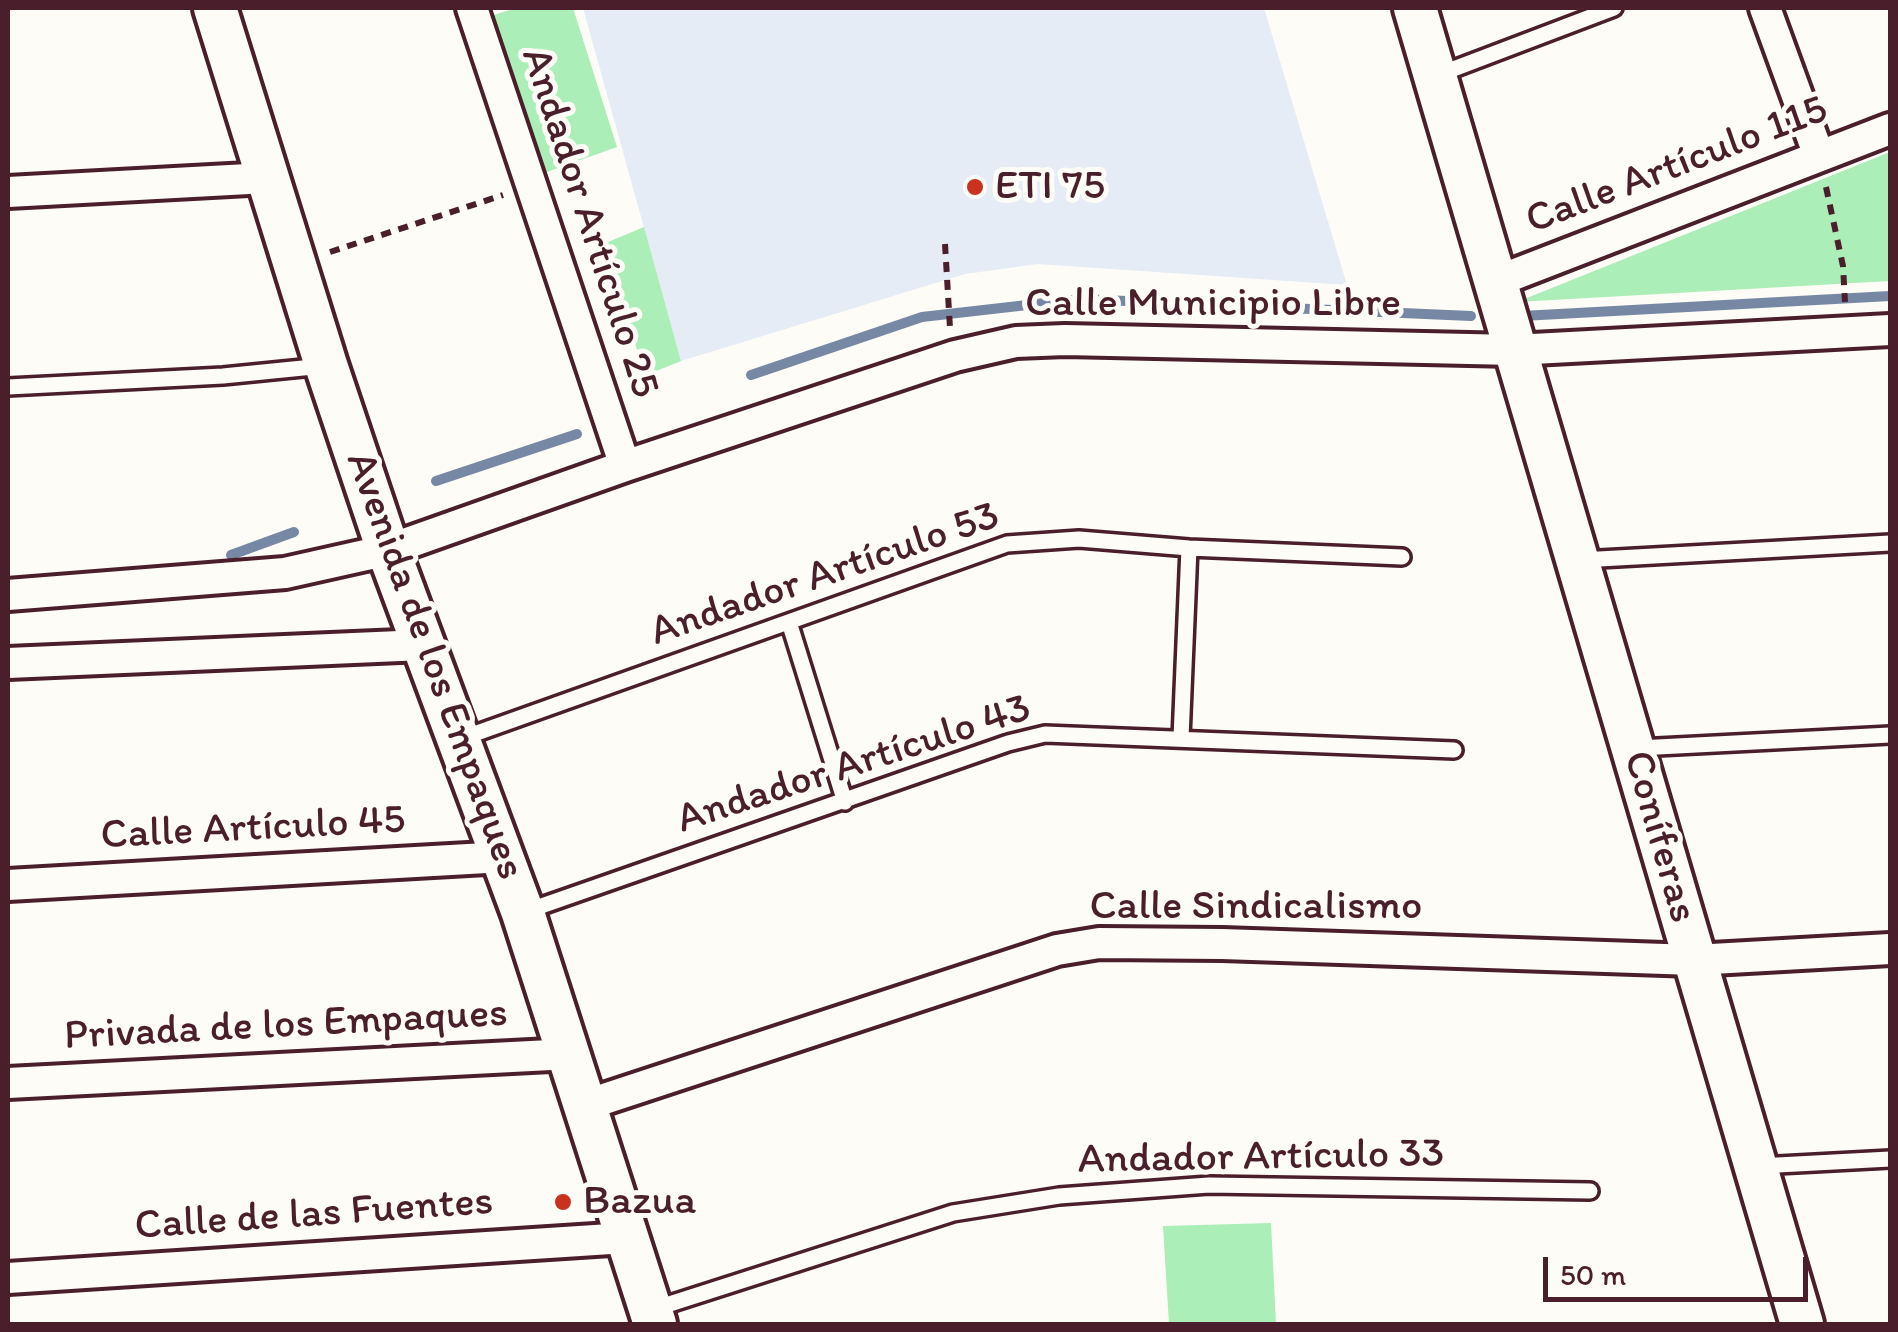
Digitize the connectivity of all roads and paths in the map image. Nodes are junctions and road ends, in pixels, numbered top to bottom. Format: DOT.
graph roads {
  1 [pos="215,8"];
  2 [pos="472,8"];
  3 [pos="1415,8"];
  4 [pos="1614,8"];
  5 [pos="1765,8"];
  6 [pos="1435,76"];
  7 [pos="1890,129"];
  8 [pos="1819,156"];
  9 [pos="267,178"];
  10 [pos="531,186"];
  11 [pos="8,192"];
  12 [pos="944,244"];
  13 [pos="296,263"];
  14 [pos="1495,282"];
  15 [pos="1845,305"];
  16 [pos="950,327"];
  17 [pos="1890,330"];
  18 [pos="1514,350"];
  19 [pos="326,365"];
  20 [pos="8,388"];
  21 [pos="625,466"];
  22 [pos="1890,543"];
  23 [pos="1188,548"];
  24 [pos="388,550"];
  25 [pos="1402,556"];
  26 [pos="1577,560"];
  27 [pos="8,595"];
  28 [pos="788,622"];
  29 [pos="423,645"];
  30 [pos="8,663"];
  31 [pos="1890,735"];
  32 [pos="1180,738"];
  33 [pos="460,739"];
  34 [pos="1634,748"];
  35 [pos="1454,750"];
  36 [pos="845,802"];
  37 [pos="504,857"];
  38 [pos="8,886"];
  39 [pos="523,912"];
  40 [pos="1890,950"];
  41 [pos="1694,960"];
  42 [pos="570,1054"];
  43 [pos="8,1083"];
  44 [pos="586,1105"];
  45 [pos="1890,1159"];
  46 [pos="1756,1166"];
  47 [pos="1590,1191"];
  48 [pos="626,1238"];
  49 [pos="8,1278"];
  50 [pos="652,1318"];
  51 [pos="1802,1324"];
  1 -- 9 [label="main road, Avenida de los Empaques"];
  2 -- 10 [label="street, Andador Artículo 25"];
  3 -- 6 [label="main road, Coníferas"];
  4 -- 6 [label="lane"];
  5 -- 8 [label="street"];
  6 -- 14 [label="main road, Coníferas"];
  7 -- 8 [label="street, Calle Artículo 115"];
  8 -- 14 [label="street, Calle Artículo 115"];
  8 -- 15 [label="path"];
  9 -- 11 [label="street"];
  9 -- 13 [label="main road, Avenida de los Empaques"];
  10 -- 13 [label="path"];
  10 -- 21 [label="street, Andador Artículo 25"];
  12 -- 16 [label="path"];
  13 -- 19 [label="main road, Avenida de los Empaques"];
  14 -- 18 [label="main road, Coníferas"];
  17 -- 18 [label="street, Calle Municipio Libre"];
  18 -- 21 [label="street, Calle Municipio Libre"];
  18 -- 26 [label="main road, Coníferas"];
  19 -- 20 [label="lane"];
  19 -- 24 [label="main road, Avenida de los Empaques"];
  21 -- 24 [label="street, Calle Municipio Libre"];
  22 -- 26 [label="lane"];
  23 -- 25 [label="lane, Andador Artículo 53"];
  23 -- 28 [label="lane, Andador Artículo 53"];
  23 -- 32 [label="lane"];
  24 -- 27 [label="street, Calle Municipio Libre"];
  24 -- 29 [label="main road, Avenida de los Empaques"];
  26 -- 34 [label="main road, Coníferas"];
  28 -- 33 [label="lane, Andador Artículo 53"];
  28 -- 36 [label="lane"];
  29 -- 30 [label="street"];
  29 -- 33 [label="main road, Avenida de los Empaques"];
  31 -- 34 [label="lane"];
  32 -- 35 [label="lane, Andador Artículo 43"];
  32 -- 36 [label="lane, Andador Artículo 43"];
  33 -- 37 [label="main road, Avenida de los Empaques"];
  34 -- 41 [label="main road, Coníferas"];
  36 -- 39 [label="lane, Andador Artículo 43"];
  37 -- 38 [label="street, Calle Artículo 45"];
  37 -- 39 [label="main road, Avenida de los Empaques"];
  39 -- 42 [label="main road, Avenida de los Empaques"];
  40 -- 41 [label="street, Calle Sindicalismo"];
  41 -- 44 [label="street, Calle Sindicalismo"];
  41 -- 46 [label="main road, Coníferas"];
  42 -- 43 [label="street, Privada de los Empaques"];
  42 -- 44 [label="main road, Avenida de los Empaques"];
  44 -- 48 [label="main road, Avenida de los Empaques"];
  45 -- 46 [label="lane"];
  46 -- 51 [label="main road, Coníferas"];
  47 -- 50 [label="lane, Andador Artículo 33"];
  48 -- 49 [label="street, Calle de las Fuentes"];
  48 -- 50 [label="main road, Avenida de los Empaques"];
}
